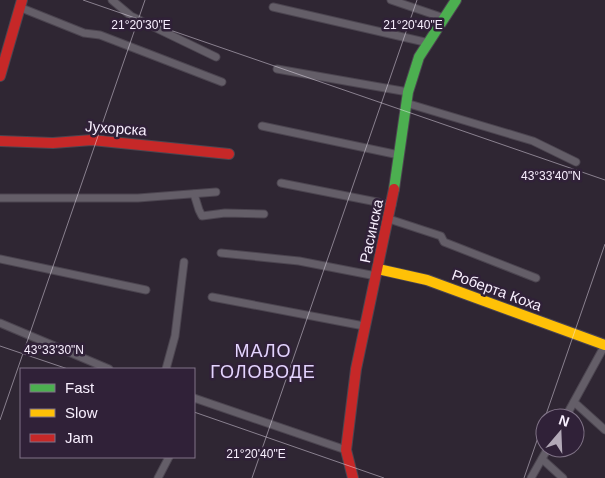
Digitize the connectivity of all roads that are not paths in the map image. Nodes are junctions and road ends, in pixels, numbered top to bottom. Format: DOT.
graph roads {
  1 [pos="112,0"];
  2 [pos="391,0"];
  3 [pos="456,0"];
  4 [pos="21,3"];
  5 [pos="273,7"];
  6 [pos="444,18"];
  7 [pos="429,43"];
  8 [pos="216,57"];
  9 [pos="277,69"];
  10 [pos="0,76"];
  11 [pos="222,82"];
  12 [pos="407,98"];
  13 [pos="262,126"];
  14 [pos="0,141"];
  15 [pos="229,154"];
  16 [pos="399,155"];
  17 [pos="576,162"];
  18 [pos="281,183"];
  19 [pos="216,192"];
  20 [pos="194,194"];
  21 [pos="0,198"];
  22 [pos="392,204"];
  23 [pos="264,214"];
  24 [pos="389,219"];
  25 [pos="221,252"];
  26 [pos="0,259"];
  27 [pos="184,262"];
  28 [pos="377,272"];
  29 [pos="536,278"];
  30 [pos="146,290"];
  31 [pos="212,297"];
  32 [pos="0,323"];
  33 [pos="364,326"];
  34 [pos="605,345"];
  35 [pos="107,368"];
  36 [pos="166,368"];
  37 [pos="195,398"];
  38 [pos="574,402"];
  39 [pos="571,408"];
  40 [pos="605,430"];
  41 [pos="346,450"];
  42 [pos="168,458"];
  43 [pos="542,459"];
  44 [pos="158,478"];
  45 [pos="353,478"];
  46 [pos="531,478"];
  47 [pos="563,478"];
  1 -- 8 [label="street"];
  2 -- 6 [label="street"];
  3 -- 6 [label="street, Расинска"];
  4 -- 10 [label="street"];
  4 -- 11 [label="street"];
  5 -- 7 [label="street"];
  6 -- 7 [label="street, Расинска"];
  7 -- 12 [label="street, Расинска"];
  9 -- 12 [label="street"];
  12 -- 16 [label="street, Расинска"];
  12 -- 17 [label="street"];
  13 -- 16 [label="street"];
  14 -- 15 [label="street, Јухорска"];
  16 -- 22 [label="street, Расинска"];
  18 -- 22 [label="street"];
  19 -- 20 [label="street"];
  20 -- 21 [label="street"];
  20 -- 23 [label="street"];
  22 -- 24 [label="street, Расинска"];
  24 -- 28 [label="street, Расинска"];
  24 -- 29 [label="street"];
  25 -- 28 [label="street, Роберта Коха"];
  26 -- 30 [label="street"];
  27 -- 36 [label="street"];
  28 -- 33 [label="street, Расинска"];
  28 -- 34 [label="street, Роберта Коха"];
  31 -- 33 [label="street"];
  32 -- 35 [label="street"];
  33 -- 41 [label="street, Расинска"];
  34 -- 38 [label="street"];
  37 -- 41 [label="street"];
  38 -- 39 [label="street"];
  38 -- 40 [label="street"];
  41 -- 45 [label="street, Расинска"];
  42 -- 44 [label="street"];
  43 -- 46 [label="street"];
  43 -- 47 [label="street"];
}
